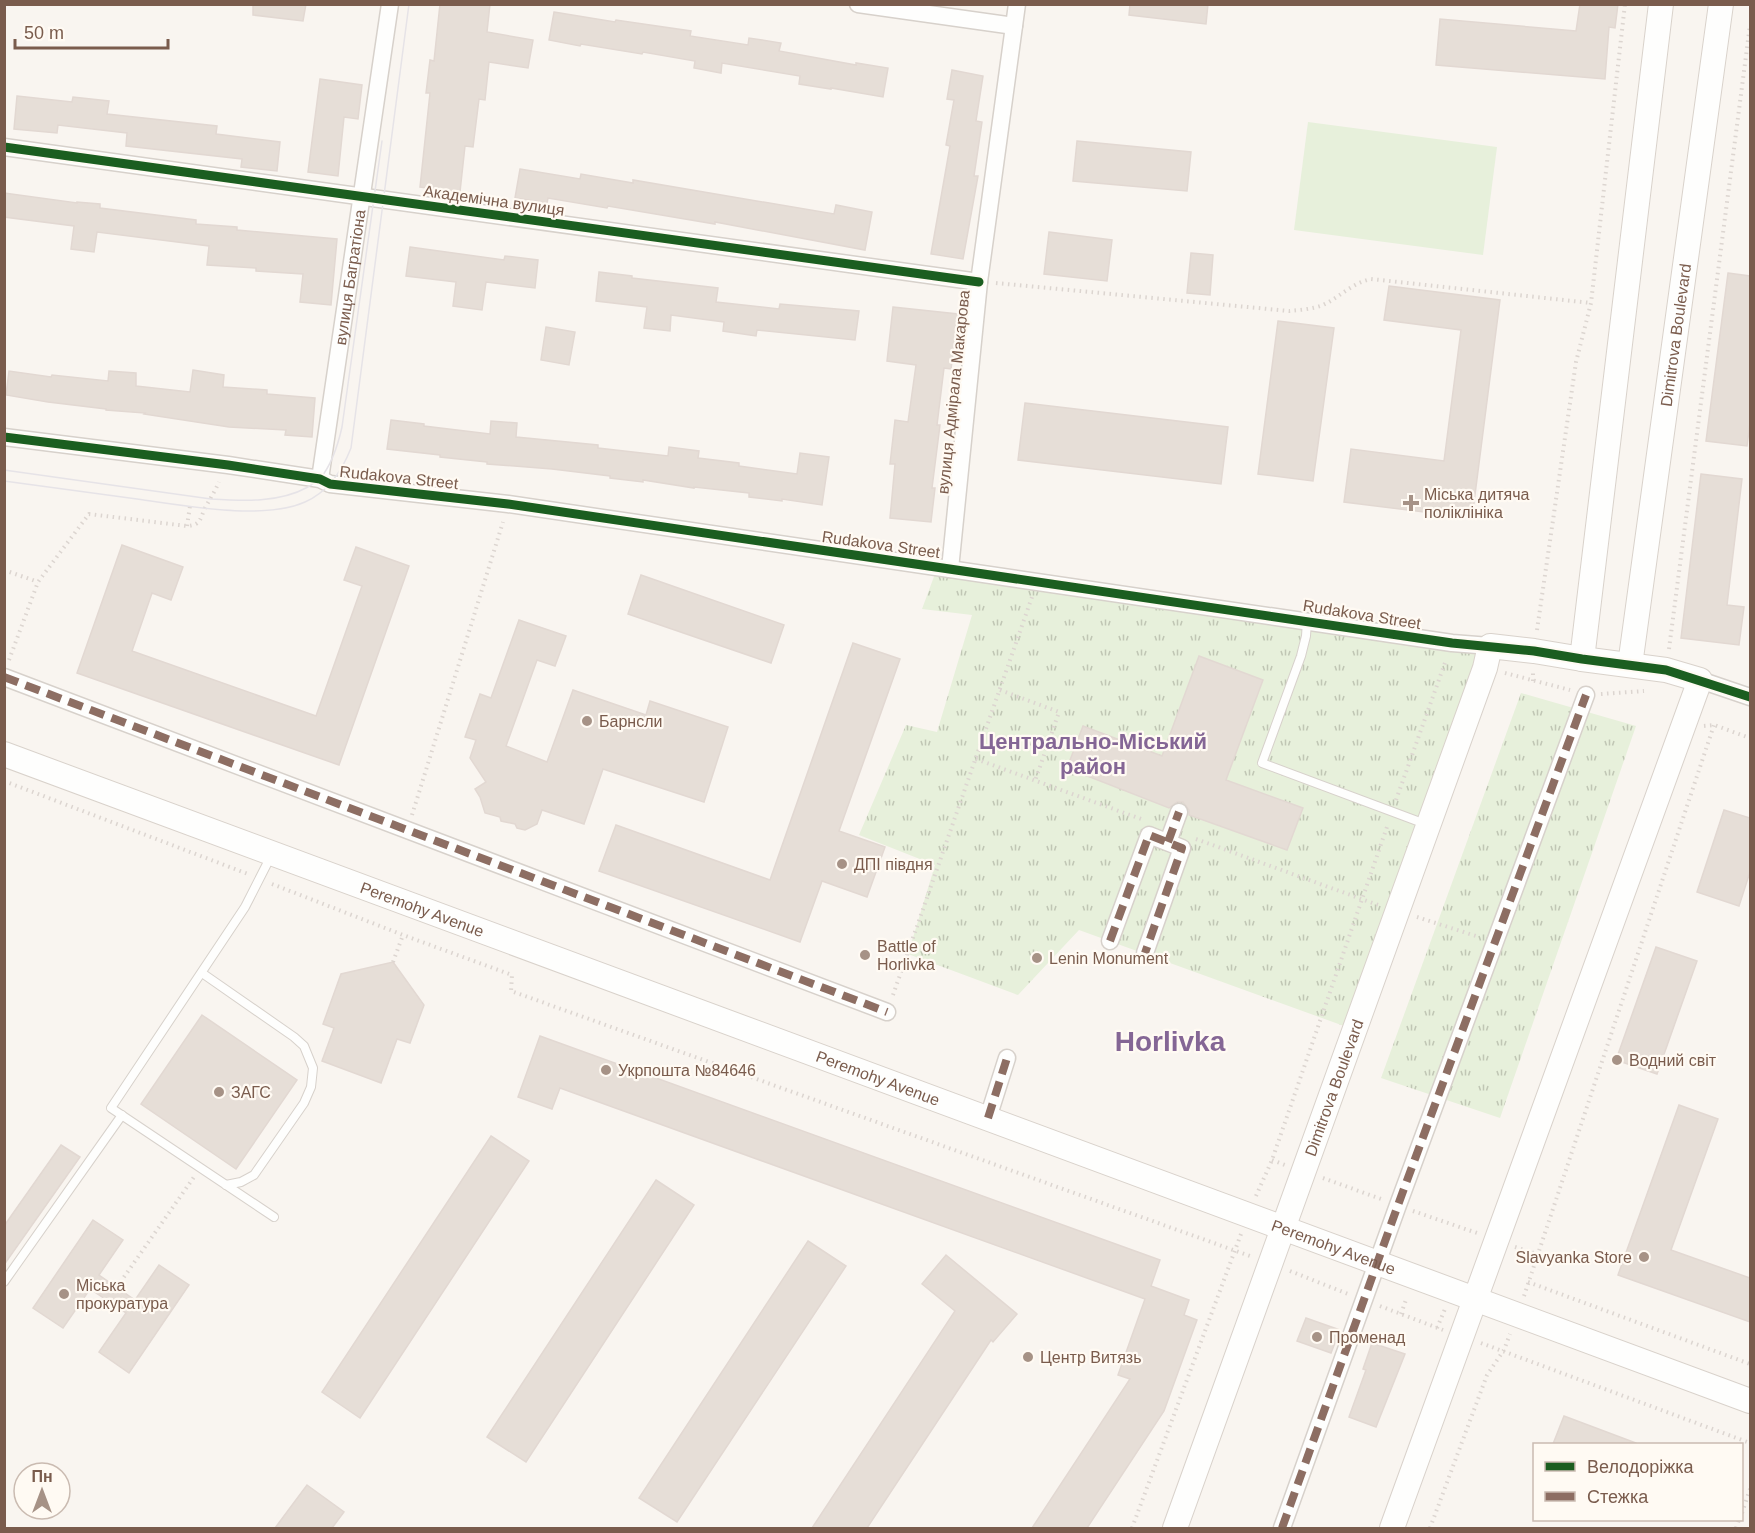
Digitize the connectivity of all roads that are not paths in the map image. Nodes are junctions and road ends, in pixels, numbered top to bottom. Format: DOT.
graph roads {
  1 [pos="390,4"];
  2 [pos="858,4"];
  3 [pos="1017,4"];
  4 [pos="1661,4"];
  5 [pos="1721,4"];
  6 [pos="1014,27"];
  7 [pos="4,147"];
  8 [pos="363,196"];
  9 [pos="979,282"];
  10 [pos="4,437"];
  11 [pos="320,479"];
  12 [pos="950,569"];
  13 [pos="1307,621"];
  14 [pos="1487,657"];
  15 [pos="1582,659"];
  16 [pos="1630,665"];
  17 [pos="6,670"];
  18 [pos="1701,680"];
  19 [pos="1586,694"];
  20 [pos="1750,697"];
  21 [pos="4,754"];
  22 [pos="1179,812"];
  23 [pos="1428,825"];
  24 [pos="1170,836"];
  25 [pos="272,853"];
  26 [pos="1110,941"];
  27 [pos="1145,953"];
  28 [pos="202,973"];
  29 [pos="887,1012"];
  30 [pos="1007,1058"];
  31 [pos="122,1115"];
  32 [pos="988,1118"];
  33 [pos="226,1185"];
  34 [pos="274,1218"];
  35 [pos="1283,1228"];
  36 [pos="1377,1263"];
  37 [pos="4,1282"];
  38 [pos="1476,1299"];
  39 [pos="1750,1401"];
  40 [pos="1175,1528"];
  41 [pos="1282,1528"];
  42 [pos="1392,1528"];
  1 -- 8 [label="street, вулиця Багратіона"];
  2 -- 6 [label="street"];
  3 -- 6 [label="street, вулиця Адмірала Макарова"];
  4 -- 15 [label="street"];
  5 -- 16 [label="street, Dimitrova Boulevard"];
  6 -- 9 [label="street, вулиця Адмірала Макарова"];
  7 -- 8 [label="street, Академічна вулиця"];
  8 -- 9 [label="street, Академічна вулиця"];
  8 -- 11 [label="street, вулиця Багратіона"];
  9 -- 12 [label="street, вулиця Адмірала Макарова"];
  10 -- 11 [label="street, Rudakova Street"];
  11 -- 12 [label="street, Rudakova Street"];
  12 -- 13 [label="street, Rudakova Street"];
  13 -- 14 [label="street, Rudakova Street"];
  13 -- 23 [label="lane"];
  14 -- 15 [label="street, Rudakova Street"];
  14 -- 23 [label="street, Dimitrova Boulevard"];
  15 -- 16 [label="street, Rudakova Street"];
  16 -- 18 [label="street, Rudakova Street"];
  17 -- 29 [label="street"];
  18 -- 20 [label="street, Rudakova Street"];
  18 -- 38 [label="street"];
  19 -- 36 [label="street"];
  21 -- 25 [label="street, Peremohy Avenue"];
  22 -- 24 [label="street"];
  23 -- 35 [label="street, Dimitrova Boulevard"];
  24 -- 26 [label="street"];
  24 -- 27 [label="street"];
  25 -- 28 [label="lane"];
  25 -- 32 [label="street, Peremohy Avenue"];
  28 -- 31 [label="lane"];
  28 -- 33 [label="lane"];
  30 -- 32 [label="street"];
  31 -- 33 [label="lane"];
  31 -- 37 [label="lane"];
  32 -- 35 [label="street, Peremohy Avenue"];
  33 -- 34 [label="lane"];
  35 -- 36 [label="street, Peremohy Avenue"];
  35 -- 40 [label="street, Dimitrova Boulevard"];
  36 -- 38 [label="street, Peremohy Avenue"];
  36 -- 41 [label="street"];
  38 -- 39 [label="street, Peremohy Avenue"];
  38 -- 42 [label="street"];
}
